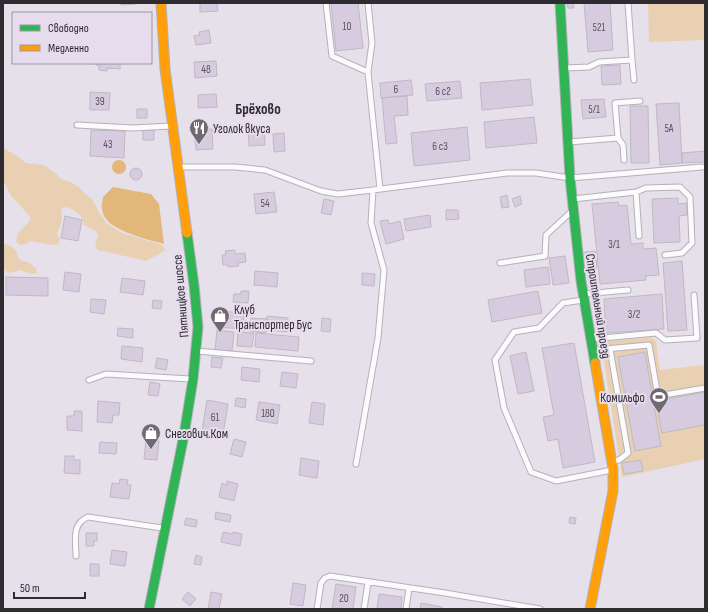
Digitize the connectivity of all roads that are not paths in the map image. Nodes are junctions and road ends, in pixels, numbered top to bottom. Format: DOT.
graph roads {
  1 [pos="161,3"];
  2 [pos="326,3"];
  3 [pos="368,3"];
  4 [pos="560,3"];
  5 [pos="628,3"];
  6 [pos="632,60"];
  7 [pos="564,68"];
  8 [pos="368,72"];
  9 [pos="634,80"];
  10 [pos="640,101"];
  11 [pos="77,125"];
  12 [pos="172,126"];
  13 [pos="618,138"];
  14 [pos="568,142"];
  15 [pos="624,160"];
  16 [pos="178,167"];
  17 [pos="702,167"];
  18 [pos="570,178"];
  19 [pos="380,189"];
  20 [pos="372,190"];
  21 [pos="636,192"];
  22 [pos="572,199"];
  23 [pos="574,210"];
  24 [pos="639,236"];
  25 [pos="665,255"];
  26 [pos="500,263"];
  27 [pos="628,290"];
  28 [pos="694,295"];
  29 [pos="584,297"];
  30 [pos="591,339"];
  31 [pos="610,349"];
  32 [pos="593,350"];
  33 [pos="196,351"];
  34 [pos="311,361"];
  35 [pos="193,379"];
  36 [pos="89,380"];
  37 [pos="705,388"];
  38 [pos="356,464"];
  39 [pos="612,465"];
  40 [pos="165,529"];
  41 [pos="76,556"];
  42 [pos="368,582"];
  43 [pos="409,588"];
  44 [pos="149,609"];
  45 [pos="317,609"];
  46 [pos="364,609"];
  47 [pos="406,609"];
  48 [pos="540,609"];
  49 [pos="590,609"];
  1 -- 12 [label="main road, Пятницкое шоссе"];
  2 -- 8 [label="lane"];
  3 -- 8 [label="lane"];
  4 -- 7 [label="main road, Строительный проезд"];
  5 -- 6 [label="lane"];
  6 -- 7 [label="lane"];
  6 -- 9 [label="lane"];
  7 -- 14 [label="main road, Строительный проезд"];
  8 -- 19 [label="lane"];
  10 -- 13 [label="lane"];
  11 -- 12 [label="lane"];
  12 -- 16 [label="main road, Пятницкое шоссе"];
  13 -- 14 [label="lane"];
  13 -- 15 [label="lane"];
  14 -- 18 [label="main road, Строительный проезд"];
  16 -- 20 [label="lane"];
  16 -- 33 [label="main road, Пятницкое шоссе"];
  17 -- 18 [label="lane"];
  18 -- 19 [label="lane"];
  18 -- 22 [label="main road, Строительный проезд"];
  19 -- 20 [label="lane"];
  20 -- 38 [label="lane"];
  21 -- 22 [label="lane"];
  21 -- 24 [label="lane"];
  21 -- 25 [label="lane"];
  22 -- 23 [label="main road, Строительный проезд"];
  23 -- 26 [label="lane"];
  23 -- 29 [label="main road, Строительный проезд"];
  27 -- 29 [label="lane"];
  28 -- 30 [label="lane"];
  29 -- 30 [label="main road, Строительный проезд"];
  29 -- 39 [label="lane"];
  30 -- 32 [label="main road, Строительный проезд"];
  31 -- 32 [label="lane"];
  31 -- 37 [label="lane"];
  31 -- 39 [label="lane"];
  32 -- 39 [label="main road, Строительный проезд"];
  33 -- 34 [label="lane"];
  33 -- 35 [label="main road, Пятницкое шоссе"];
  35 -- 36 [label="lane"];
  35 -- 40 [label="main road, Пятницкое шоссе"];
  39 -- 49 [label="main road, Строительный проезд"];
  40 -- 41 [label="lane"];
  40 -- 44 [label="main road, Пятницкое шоссе"];
  42 -- 43 [label="lane"];
  42 -- 45 [label="lane"];
  42 -- 46 [label="lane"];
  43 -- 47 [label="lane"];
  43 -- 48 [label="lane"];
}
